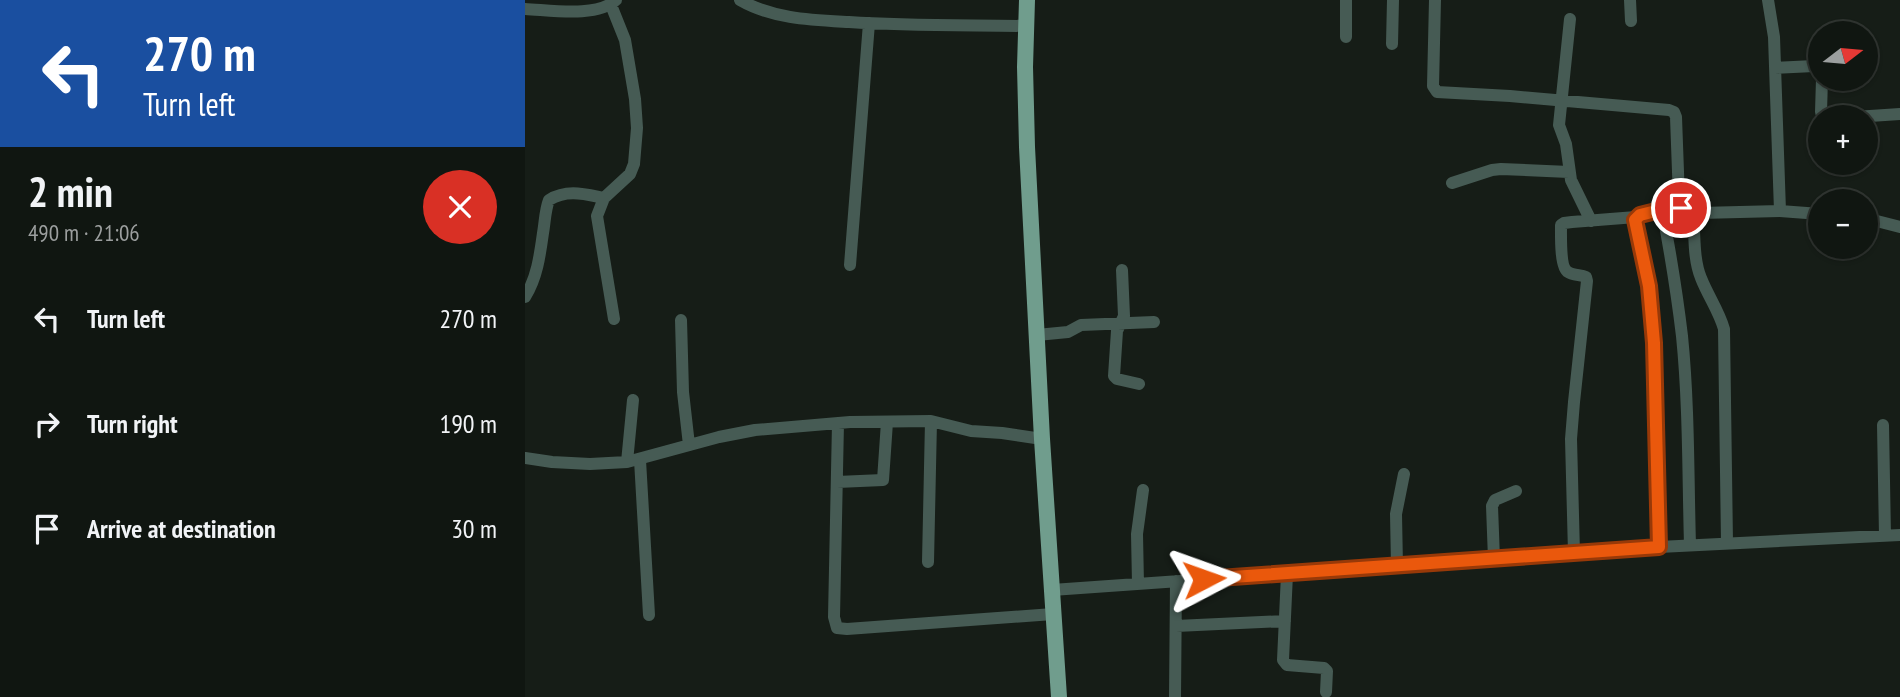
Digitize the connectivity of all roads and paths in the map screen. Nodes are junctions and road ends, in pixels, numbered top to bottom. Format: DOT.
graph roads {
  1 [pos="740,0"];
  2 [pos="1027,0"];
  3 [pos="1346,0"];
  4 [pos="1393,0"];
  5 [pos="1436,0"];
  6 [pos="1630,0"];
  7 [pos="1767,0"];
  8 [pos="614,3"];
  9 [pos="525,9"];
  10 [pos="1570,19"];
  11 [pos="1632,21"];
  12 [pos="869,23"];
  13 [pos="1026,26"];
  14 [pos="1346,37"];
  15 [pos="1392,44"];
  16 [pos="1808,66"];
  17 [pos="1775,68"];
  18 [pos="1562,100"];
  19 [pos="1900,114"];
  20 [pos="1878,115"];
  21 [pos="1569,172"];
  22 [pos="1453,183"];
  23 [pos="604,198"];
  24 [pos="1680,205"];
  25 [pos="1662,209"];
  26 [pos="1780,211"];
  27 [pos="1693,213"];
  28 [pos="1808,213"];
  29 [pos="1636,217"];
  30 [pos="1591,221"];
  31 [pos="1878,221"];
  32 [pos="1900,227"];
  33 [pos="850,265"];
  34 [pos="1122,270"];
  35 [pos="525,298"];
  36 [pos="614,319"];
  37 [pos="681,320"];
  38 [pos="1121,322"];
  39 [pos="1154,322"];
  40 [pos="1037,335"];
  41 [pos="1139,384"];
  42 [pos="633,400"];
  43 [pos="931,421"];
  44 [pos="887,422"];
  45 [pos="838,423"];
  46 [pos="1883,425"];
  47 [pos="1042,439"];
  48 [pos="689,445"];
  49 [pos="525,458"];
  50 [pos="634,461"];
  51 [pos="1405,474"];
  52 [pos="837,482"];
  53 [pos="1143,490"];
  54 [pos="1516,491"];
  55 [pos="1900,535"];
  56 [pos="1885,536"];
  57 [pos="1727,543"];
  58 [pos="1690,545"];
  59 [pos="1659,547"];
  60 [pos="1574,553"];
  61 [pos="1494,559"];
  62 [pos="928,562"];
  63 [pos="1397,566"];
  64 [pos="1287,573"];
  65 [pos="1176,581"];
  66 [pos="1138,584"];
  67 [pos="1052,590"];
  68 [pos="1053,614"];
  69 [pos="649,615"];
  70 [pos="1285,621"];
  71 [pos="1176,626"];
  72 [pos="1326,692"];
  73 [pos="1059,697"];
  74 [pos="1175,697"];
  1 -- 12 [label="street"];
  2 -- 13 [label="main road"];
  3 -- 14 [label="street"];
  4 -- 15 [label="street"];
  5 -- 18 [label="street"];
  6 -- 11 [label="street"];
  7 -- 17 [label="street"];
  8 -- 9 [label="street"];
  8 -- 23 [label="street"];
  10 -- 18 [label="street"];
  12 -- 13 [label="street"];
  12 -- 33 [label="street"];
  13 -- 40 [label="main road"];
  16 -- 17 [label="street"];
  17 -- 26 [label="street"];
  18 -- 21 [label="street"];
  18 -- 24 [label="street"];
  19 -- 20 [label="street"];
  21 -- 22 [label="street"];
  21 -- 30 [label="street"];
  23 -- 35 [label="street"];
  23 -- 36 [label="street"];
  24 -- 25 [label="street"];
  24 -- 27 [label="street"];
  25 -- 29 [label="street"];
  25 -- 58 [label="street"];
  26 -- 27 [label="street"];
  26 -- 28 [label="street"];
  27 -- 57 [label="street"];
  29 -- 30 [label="street"];
  29 -- 59 [label="street"];
  30 -- 60 [label="street"];
  31 -- 32 [label="street"];
  34 -- 38 [label="street"];
  37 -- 48 [label="street"];
  38 -- 39 [label="street"];
  38 -- 40 [label="street"];
  38 -- 41 [label="street"];
  40 -- 47 [label="main road"];
  42 -- 50 [label="street"];
  43 -- 44 [label="street"];
  43 -- 47 [label="street"];
  43 -- 62 [label="street"];
  44 -- 45 [label="street"];
  44 -- 52 [label="street"];
  45 -- 48 [label="street"];
  45 -- 52 [label="street"];
  46 -- 56 [label="street"];
  47 -- 67 [label="main road"];
  48 -- 50 [label="street"];
  49 -- 50 [label="street"];
  50 -- 69 [label="street"];
  51 -- 63 [label="street"];
  52 -- 68 [label="street"];
  53 -- 66 [label="street"];
  54 -- 61 [label="street"];
  55 -- 56 [label="street"];
  56 -- 57 [label="street"];
  57 -- 58 [label="street"];
  58 -- 59 [label="street"];
  59 -- 60 [label="street"];
  60 -- 61 [label="street"];
  61 -- 63 [label="street"];
  63 -- 64 [label="street"];
  64 -- 65 [label="street"];
  64 -- 70 [label="street"];
  65 -- 66 [label="street"];
  65 -- 71 [label="street"];
  66 -- 67 [label="street"];
  67 -- 68 [label="main road"];
  68 -- 73 [label="main road"];
  70 -- 71 [label="street"];
  70 -- 72 [label="street"];
  71 -- 74 [label="street"];
}
